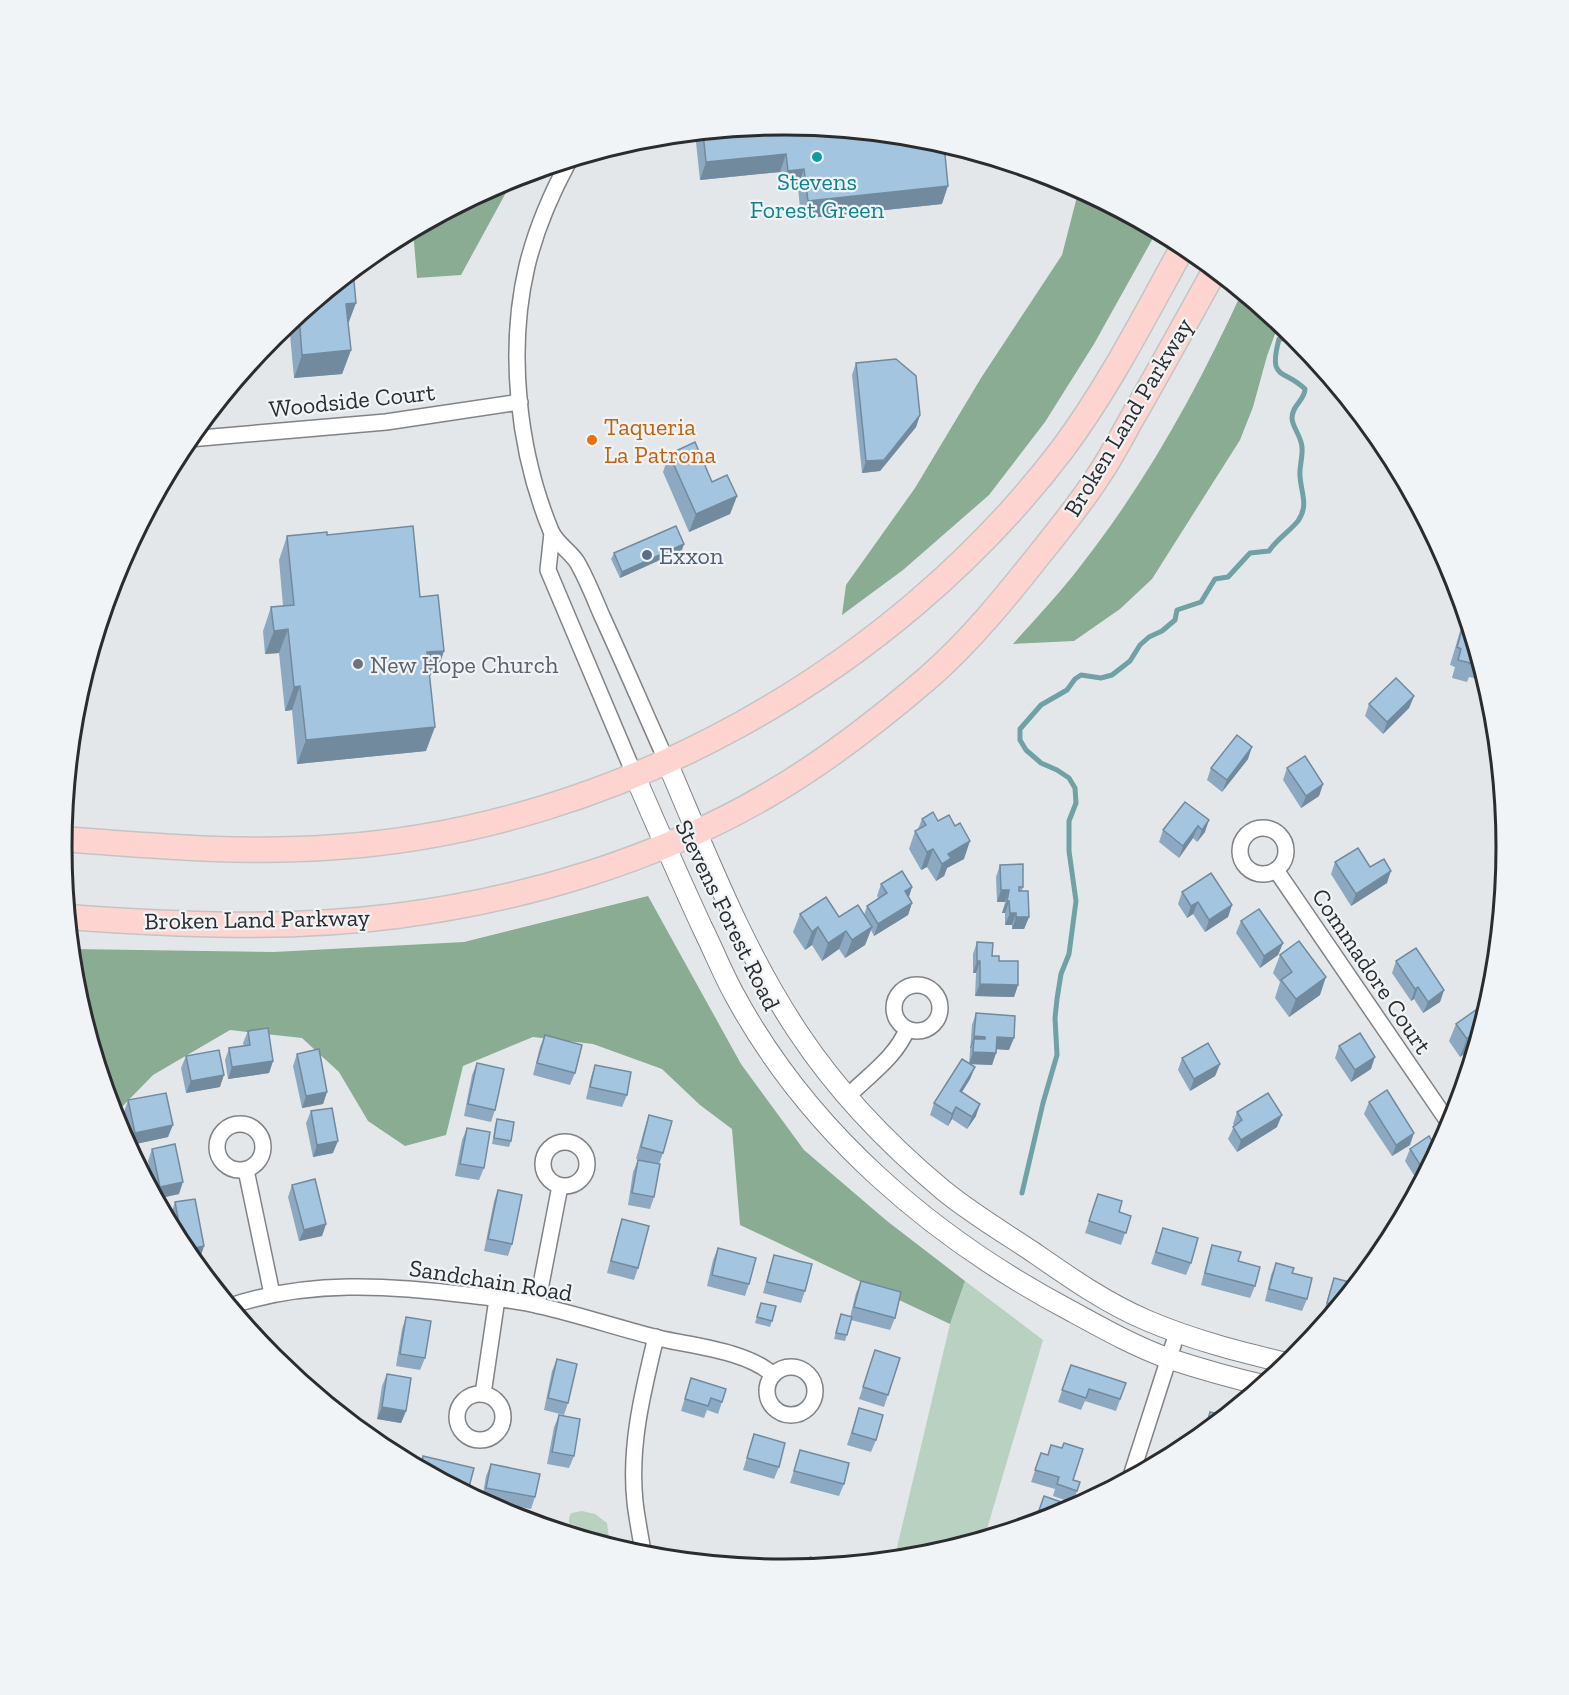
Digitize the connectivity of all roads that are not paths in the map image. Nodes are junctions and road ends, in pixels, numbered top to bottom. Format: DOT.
graph roads {
  1 [pos="565,170"];
  2 [pos="1179,254"];
  3 [pos="1211,277"];
  4 [pos="520,402"];
  5 [pos="202,438"];
  6 [pos="552,533"];
  7 [pos="667,762"];
  8 [pos="635,776"];
  9 [pos="697,832"];
  10 [pos="72,840"];
  11 [pos="664,846"];
  12 [pos="1276,870"];
  13 [pos="76,918"];
  14 [pos="907,1029"];
  15 [pos="848,1096"];
  16 [pos="1444,1116"];
  17 [pos="246,1170"];
  18 [pos="560,1186"];
  19 [pos="272,1294"];
  20 [pos="497,1299"];
  21 [pos="238,1304"];
  22 [pos="537,1305"];
  23 [pos="1177,1333"];
  24 [pos="656,1337"];
  25 [pos="1169,1358"];
  26 [pos="1278,1361"];
  27 [pos="773,1375"];
  28 [pos="1254,1383"];
  29 [pos="483,1394"];
  30 [pos="1133,1469"];
  31 [pos="642,1545"];
  1 -- 4 [label="street, Stevens Forest Road"];
  2 -- 7 [label="main road, Broken Land Parkway"];
  3 -- 9 [label="main road, Broken Land Parkway"];
  4 -- 5 [label="street, Woodside Court"];
  4 -- 6 [label="street, Stevens Forest Road"];
  6 -- 7 [label="street, Stevens Forest Road"];
  6 -- 8 [label="street, Stevens Forest Road"];
  7 -- 8 [label="main road, Broken Land Parkway"];
  7 -- 9 [label="street, Stevens Forest Road"];
  8 -- 10 [label="main road, Broken Land Parkway"];
  8 -- 11 [label="street, Stevens Forest Road"];
  9 -- 11 [label="main road, Broken Land Parkway"];
  9 -- 15 [label="street, Stevens Forest Road"];
  11 -- 13 [label="main road, Broken Land Parkway"];
  11 -- 25 [label="street, Stevens Forest Road"];
  12 -- 16 [label="street, Commadore Court"];
  14 -- 15 [label="street"];
  15 -- 23 [label="street, Stevens Forest Road"];
  17 -- 19 [label="street"];
  18 -- 22 [label="street"];
  19 -- 20 [label="street, Sandchain Road"];
  19 -- 21 [label="street, Sandchain Road"];
  20 -- 22 [label="street, Sandchain Road"];
  20 -- 29 [label="street"];
  22 -- 24 [label="street, Sandchain Road"];
  23 -- 25 [label="street"];
  23 -- 26 [label="street, Stevens Forest Road"];
  24 -- 27 [label="street, Sandchain Road"];
  24 -- 31 [label="street"];
  25 -- 28 [label="street, Stevens Forest Road"];
  25 -- 30 [label="street"];
}
